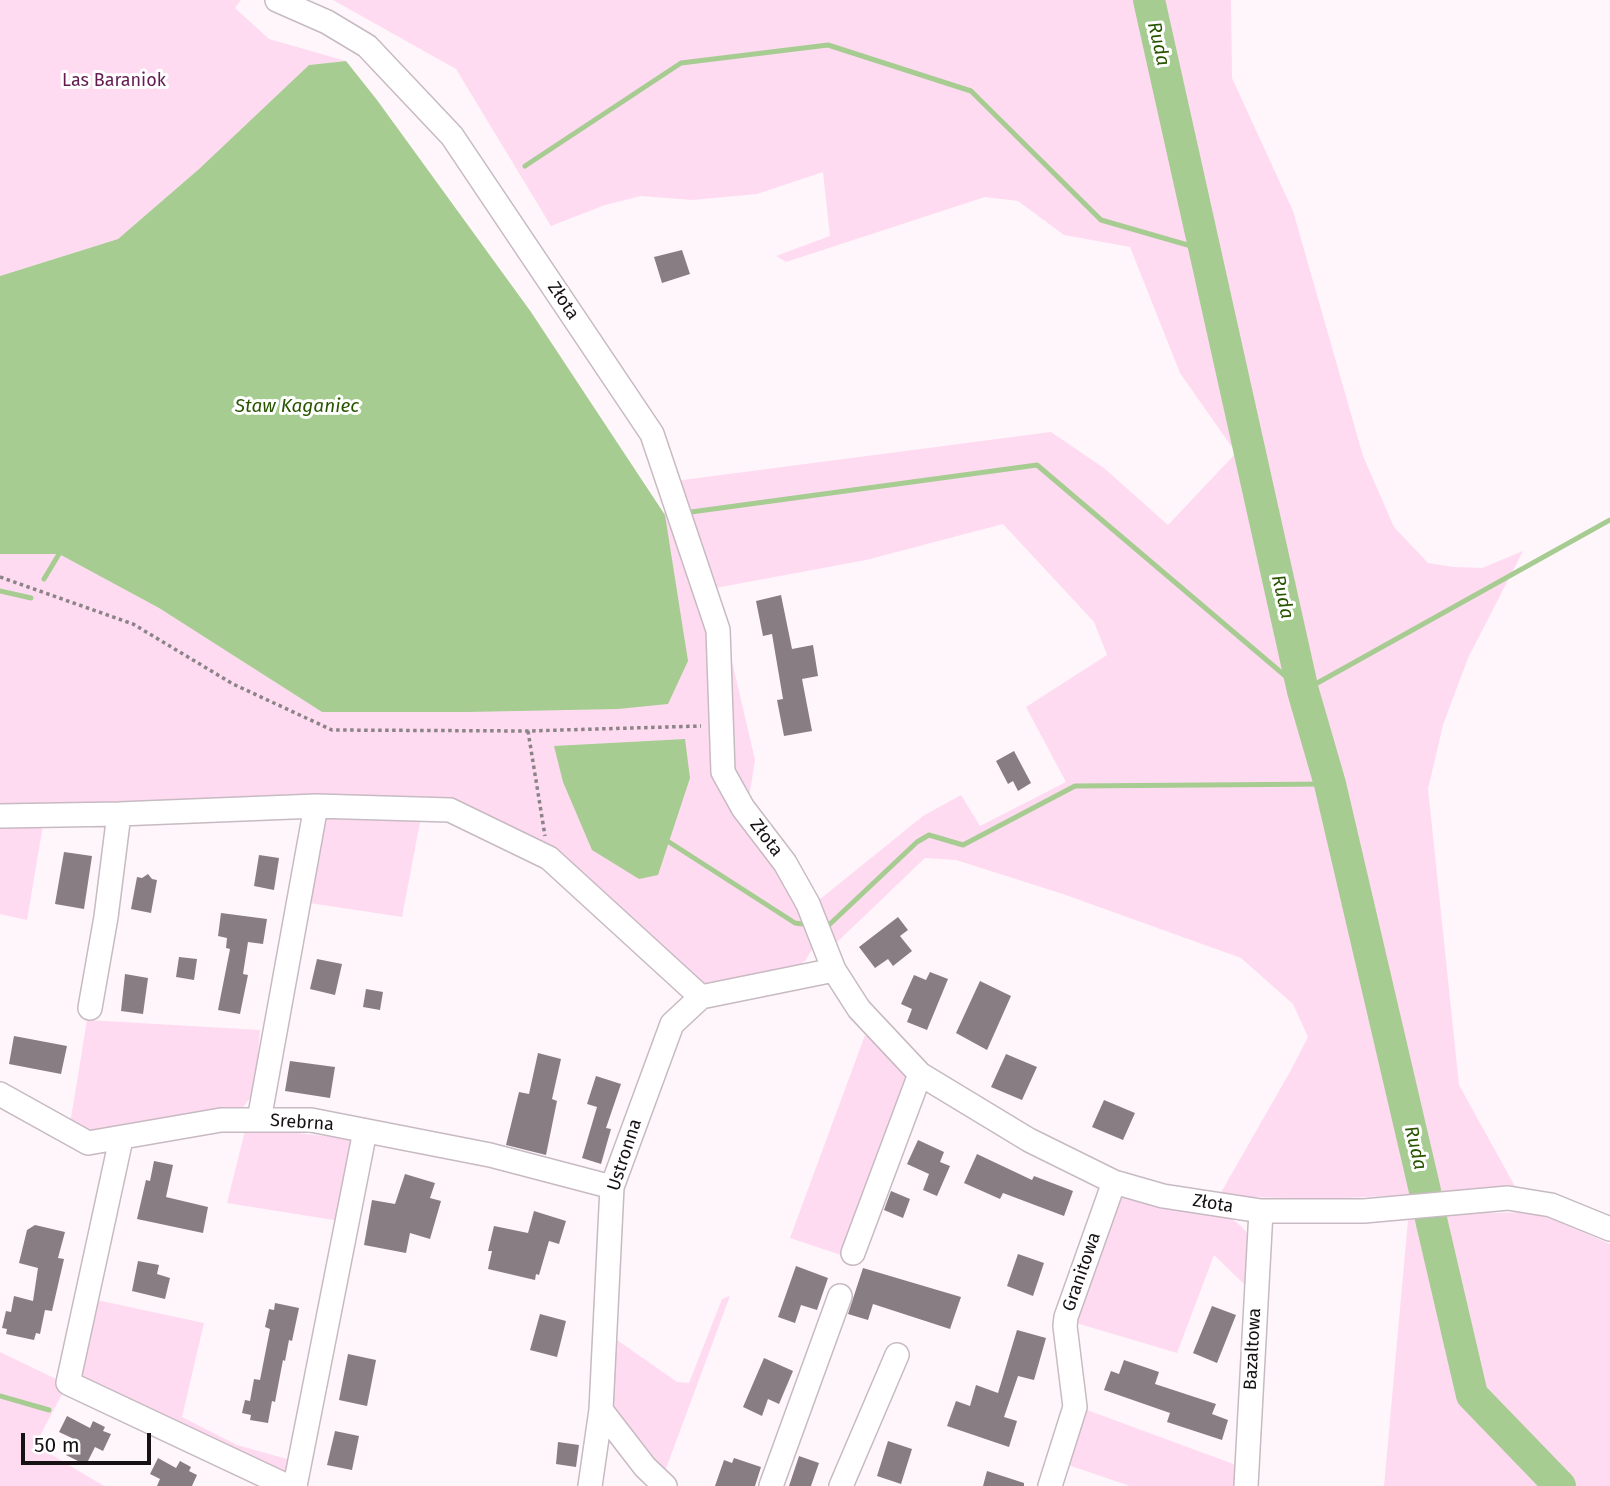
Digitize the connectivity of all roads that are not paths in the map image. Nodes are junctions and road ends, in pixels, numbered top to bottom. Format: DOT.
graph roads {
  1 [pos="277,0"];
  2 [pos="316,806"];
  3 [pos="119,814"];
  4 [pos="0,816"];
  5 [pos="834,970"];
  6 [pos="701,997"];
  7 [pos="90,1008"];
  8 [pos="920,1074"];
  9 [pos="0,1094"];
  10 [pos="259,1120"];
  11 [pos="365,1131"];
  12 [pos="121,1139"];
  13 [pos="1114,1182"];
  14 [pos="611,1186"];
  15 [pos="1261,1211"];
  16 [pos="1610,1229"];
  17 [pos="853,1253"];
  18 [pos="840,1296"];
  19 [pos="897,1355"];
  20 [pos="601,1410"];
  21 [pos="288,1486"];
  22 [pos="295,1486"];
  23 [pos="590,1486"];
  24 [pos="665,1486"];
  25 [pos="771,1486"];
  26 [pos="841,1486"];
  27 [pos="1050,1486"];
  28 [pos="1246,1486"];
  1 -- 5 [label="street, Złota"];
  2 -- 3 [label="street"];
  2 -- 6 [label="street"];
  2 -- 10 [label="street"];
  3 -- 4 [label="street"];
  3 -- 7 [label="street"];
  5 -- 6 [label="street"];
  5 -- 8 [label="street, Złota"];
  6 -- 14 [label="street, Ustronna"];
  8 -- 13 [label="street, Złota"];
  8 -- 17 [label="street"];
  9 -- 12 [label="street, Srebrna"];
  10 -- 11 [label="street, Srebrna"];
  10 -- 12 [label="street, Srebrna"];
  11 -- 14 [label="street, Srebrna"];
  11 -- 22 [label="street"];
  12 -- 21 [label="street"];
  13 -- 15 [label="street, Złota"];
  13 -- 27 [label="street, Granitowa"];
  14 -- 20 [label="street, Ustronna"];
  15 -- 16 [label="street, Złota"];
  15 -- 28 [label="street, Bazaltowa"];
  18 -- 25 [label="street"];
  19 -- 26 [label="street"];
  20 -- 23 [label="street, Ustronna"];
  20 -- 24 [label="street"];
}
